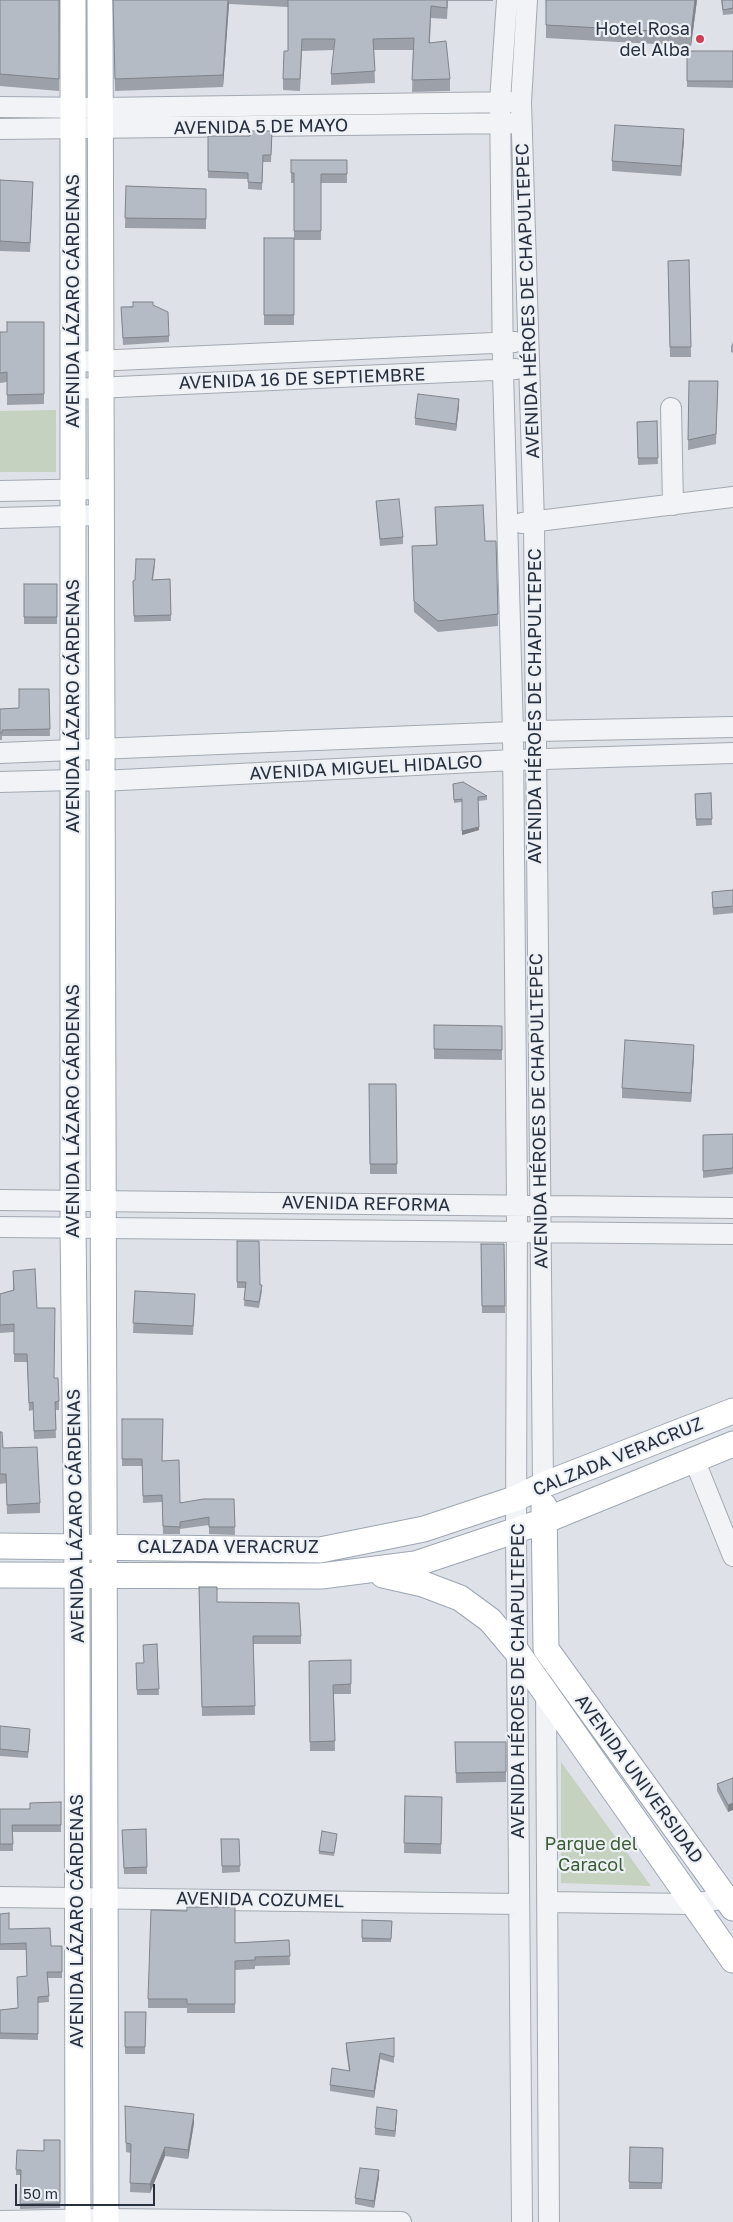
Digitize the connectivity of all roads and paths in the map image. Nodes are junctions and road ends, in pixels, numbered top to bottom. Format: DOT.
graph roads {
  1 [pos="73,0"];
  2 [pos="100,0"];
  3 [pos="507,0"];
  4 [pos="528,0"];
  5 [pos="500,101"];
  6 [pos="521,102"];
  7 [pos="0,107"];
  8 [pos="73,117"];
  9 [pos="100,119"];
  10 [pos="500,122"];
  11 [pos="523,123"];
  12 [pos="0,129"];
  13 [pos="503,341"];
  14 [pos="529,343"];
  15 [pos="101,361"];
  16 [pos="73,362"];
  17 [pos="530,367"];
  18 [pos="503,371"];
  19 [pos="101,386"];
  20 [pos="73,389"];
  21 [pos="671,408"];
  22 [pos="73,488"];
  23 [pos="101,489"];
  24 [pos="0,491"];
  25 [pos="733,497"];
  26 [pos="673,505"];
  27 [pos="101,515"];
  28 [pos="73,516"];
  29 [pos="0,518"];
  30 [pos="507,523"];
  31 [pos="534,523"];
  32 [pos="733,726"];
  33 [pos="537,731"];
  34 [pos="513,733"];
  35 [pos="102,749"];
  36 [pos="73,751"];
  37 [pos="0,753"];
  38 [pos="733,753"];
  39 [pos="535,759"];
  40 [pos="513,760"];
  41 [pos="73,780"];
  42 [pos="0,782"];
  43 [pos="102,782"];
  44 [pos="0,1200"];
  45 [pos="73,1200"];
  46 [pos="102,1201"];
  47 [pos="517,1206"];
  48 [pos="539,1206"];
  49 [pos="733,1208"];
  50 [pos="0,1227"];
  51 [pos="73,1227"];
  52 [pos="102,1228"];
  53 [pos="516,1232"];
  54 [pos="541,1232"];
  55 [pos="733,1234"];
  56 [pos="733,1411"];
  57 [pos="733,1444"];
  58 [pos="694,1459"];
  59 [pos="543,1485"];
  60 [pos="517,1498"];
  61 [pos="544,1521"];
  62 [pos="516,1531"];
  63 [pos="0,1546"];
  64 [pos="77,1546"];
  65 [pos="103,1546"];
  66 [pos="733,1556"];
  67 [pos="348,1572"];
  68 [pos="0,1575"];
  69 [pos="103,1575"];
  70 [pos="77,1576"];
  71 [pos="546,1649"];
  72 [pos="517,1652"];
  73 [pos="546,1695"];
  74 [pos="0,1897"];
  75 [pos="77,1898"];
  76 [pos="104,1898"];
  77 [pos="547,1902"];
  78 [pos="731,1902"];
  79 [pos="519,1904"];
  80 [pos="692,1904"];
  81 [pos="733,1960"];
  82 [pos="0,2221"];
  83 [pos="106,2221"];
  84 [pos="78,2222"];
  85 [pos="401,2222"];
  86 [pos="522,2222"];
  87 [pos="549,2222"];
  1 -- 8 [label="main road, AVENIDA LÁZARO CÁRDENAS"];
  2 -- 9 [label="main road, AVENIDA LÁZARO CÁRDENAS"];
  3 -- 5 [label="street, AVENIDA HÉROES DE CHAPULTEPEC"];
  4 -- 6 [label="street, AVENIDA HÉROES DE CHAPULTEPEC"];
  5 -- 6 [label="street, AVENIDA 5 DE MAYO"];
  5 -- 9 [label="street, AVENIDA 5 DE MAYO"];
  5 -- 10 [label="street, AVENIDA HÉROES DE CHAPULTEPEC"];
  6 -- 11 [label="street, AVENIDA HÉROES DE CHAPULTEPEC"];
  7 -- 8 [label="street, AVENIDA 5 DE MAYO"];
  8 -- 9 [label="street, AVENIDA 5 DE MAYO"];
  8 -- 12 [label="street, AVENIDA 5 DE MAYO"];
  8 -- 16 [label="main road, AVENIDA LÁZARO CÁRDENAS"];
  9 -- 10 [label="street, AVENIDA 5 DE MAYO"];
  9 -- 15 [label="main road, AVENIDA LÁZARO CÁRDENAS"];
  10 -- 11 [label="street, AVENIDA 5 DE MAYO"];
  10 -- 13 [label="street, AVENIDA HÉROES DE CHAPULTEPEC"];
  11 -- 14 [label="street, AVENIDA HÉROES DE CHAPULTEPEC"];
  13 -- 14 [label="street, AVENIDA 16 DE SEPTIEMBRE"];
  13 -- 15 [label="street, AVENIDA 16 DE SEPTIEMBRE"];
  13 -- 18 [label="street, AVENIDA HÉROES DE CHAPULTEPEC"];
  14 -- 17 [label="street, AVENIDA HÉROES DE CHAPULTEPEC"];
  15 -- 16 [label="street, AVENIDA 16 DE SEPTIEMBRE"];
  15 -- 19 [label="main road, AVENIDA LÁZARO CÁRDENAS"];
  16 -- 20 [label="main road, AVENIDA LÁZARO CÁRDENAS"];
  17 -- 18 [label="street, AVENIDA 16 DE SEPTIEMBRE"];
  17 -- 31 [label="street, AVENIDA HÉROES DE CHAPULTEPEC"];
  18 -- 19 [label="street, AVENIDA 16 DE SEPTIEMBRE"];
  18 -- 30 [label="street, AVENIDA HÉROES DE CHAPULTEPEC"];
  19 -- 20 [label="street, AVENIDA 16 DE SEPTIEMBRE"];
  19 -- 23 [label="main road, AVENIDA LÁZARO CÁRDENAS"];
  20 -- 22 [label="main road, AVENIDA LÁZARO CÁRDENAS"];
  21 -- 26 [label="street"];
  22 -- 23 [label="street"];
  22 -- 24 [label="street"];
  22 -- 28 [label="main road, AVENIDA LÁZARO CÁRDENAS"];
  23 -- 27 [label="main road, AVENIDA LÁZARO CÁRDENAS"];
  25 -- 26 [label="street"];
  26 -- 31 [label="street"];
  27 -- 28 [label="street"];
  27 -- 35 [label="main road, AVENIDA LÁZARO CÁRDENAS"];
  28 -- 29 [label="street"];
  28 -- 36 [label="main road, AVENIDA LÁZARO CÁRDENAS"];
  30 -- 31 [label="street"];
  30 -- 34 [label="street, AVENIDA HÉROES DE CHAPULTEPEC"];
  31 -- 33 [label="street, AVENIDA HÉROES DE CHAPULTEPEC"];
  32 -- 33 [label="street, AVENIDA MIGUEL HIDALGO"];
  33 -- 34 [label="street, AVENIDA MIGUEL HIDALGO"];
  33 -- 39 [label="street, AVENIDA HÉROES DE CHAPULTEPEC"];
  34 -- 35 [label="street, AVENIDA MIGUEL HIDALGO"];
  34 -- 40 [label="street, AVENIDA HÉROES DE CHAPULTEPEC"];
  35 -- 36 [label="street, AVENIDA MIGUEL HIDALGO"];
  35 -- 43 [label="main road, AVENIDA LÁZARO CÁRDENAS"];
  36 -- 37 [label="street, AVENIDA MIGUEL HIDALGO"];
  36 -- 41 [label="main road, AVENIDA LÁZARO CÁRDENAS"];
  38 -- 39 [label="street, AVENIDA MIGUEL HIDALGO"];
  39 -- 40 [label="street, AVENIDA MIGUEL HIDALGO"];
  39 -- 48 [label="street, AVENIDA HÉROES DE CHAPULTEPEC"];
  40 -- 43 [label="street, AVENIDA MIGUEL HIDALGO"];
  40 -- 47 [label="street, AVENIDA HÉROES DE CHAPULTEPEC"];
  41 -- 42 [label="street, AVENIDA MIGUEL HIDALGO"];
  41 -- 43 [label="street, AVENIDA MIGUEL HIDALGO"];
  41 -- 45 [label="main road, AVENIDA LÁZARO CÁRDENAS"];
  43 -- 46 [label="main road, AVENIDA LÁZARO CÁRDENAS"];
  44 -- 45 [label="street, AVENIDA REFORMA"];
  45 -- 46 [label="street, AVENIDA REFORMA"];
  45 -- 51 [label="main road, AVENIDA LÁZARO CÁRDENAS"];
  46 -- 47 [label="street, AVENIDA REFORMA"];
  46 -- 52 [label="main road, AVENIDA LÁZARO CÁRDENAS"];
  47 -- 48 [label="street, AVENIDA REFORMA"];
  47 -- 53 [label="street, AVENIDA HÉROES DE CHAPULTEPEC"];
  48 -- 49 [label="street, AVENIDA REFORMA"];
  48 -- 54 [label="street, AVENIDA HÉROES DE CHAPULTEPEC"];
  50 -- 51 [label="street, AVENIDA REFORMA"];
  51 -- 52 [label="street, AVENIDA REFORMA"];
  51 -- 64 [label="main road, AVENIDA LÁZARO CÁRDENAS"];
  52 -- 53 [label="street, AVENIDA REFORMA"];
  52 -- 65 [label="main road, AVENIDA LÁZARO CÁRDENAS"];
  53 -- 54 [label="street, AVENIDA REFORMA"];
  53 -- 60 [label="street, AVENIDA HÉROES DE CHAPULTEPEC"];
  54 -- 55 [label="street, AVENIDA REFORMA"];
  54 -- 59 [label="street, AVENIDA HÉROES DE CHAPULTEPEC"];
  56 -- 59 [label="main road, CALZADA VERACRUZ"];
  57 -- 58 [label="main road, CALZADA VERACRUZ"];
  58 -- 61 [label="main road, CALZADA VERACRUZ"];
  58 -- 66 [label="street"];
  59 -- 60 [label="main road, CALZADA VERACRUZ"];
  59 -- 61 [label="main road, AVENIDA HÉROES DE CHAPULTEPEC"];
  60 -- 62 [label="street, AVENIDA HÉROES DE CHAPULTEPEC"];
  60 -- 65 [label="main road, CALZADA VERACRUZ"];
  61 -- 62 [label="main road, CALZADA VERACRUZ"];
  61 -- 71 [label="main road, AVENIDA HÉROES DE CHAPULTEPEC"];
  62 -- 67 [label="main road, CALZADA VERACRUZ"];
  62 -- 72 [label="street, AVENIDA HÉROES DE CHAPULTEPEC"];
  63 -- 64 [label="main road, CALZADA VERACRUZ"];
  64 -- 65 [label="main road, CALZADA VERACRUZ"];
  64 -- 70 [label="main road, AVENIDA LÁZARO CÁRDENAS"];
  65 -- 69 [label="main road, AVENIDA LÁZARO CÁRDENAS"];
  67 -- 69 [label="main road, CALZADA VERACRUZ"];
  67 -- 72 [label="main road, AVENIDA UNIVERSIDAD"];
  68 -- 70 [label="main road, CALZADA VERACRUZ"];
  69 -- 70 [label="main road, CALZADA VERACRUZ"];
  69 -- 76 [label="main road, AVENIDA LÁZARO CÁRDENAS"];
  70 -- 75 [label="main road, AVENIDA LÁZARO CÁRDENAS"];
  71 -- 73 [label="street, AVENIDA HÉROES DE CHAPULTEPEC"];
  71 -- 78 [label="main road, AVENIDA UNIVERSIDAD"];
  72 -- 73 [label="main road, AVENIDA UNIVERSIDAD"];
  72 -- 79 [label="street, AVENIDA HÉROES DE CHAPULTEPEC"];
  73 -- 77 [label="street, AVENIDA HÉROES DE CHAPULTEPEC"];
  73 -- 80 [label="main road, AVENIDA UNIVERSIDAD"];
  74 -- 75 [label="street, AVENIDA COZUMEL"];
  75 -- 76 [label="street, AVENIDA COZUMEL"];
  75 -- 84 [label="main road, AVENIDA LÁZARO CÁRDENAS"];
  76 -- 79 [label="street, AVENIDA COZUMEL"];
  76 -- 83 [label="main road, AVENIDA LÁZARO CÁRDENAS"];
  77 -- 80 [label="street"];
  77 -- 87 [label="street, AVENIDA HÉROES DE CHAPULTEPEC"];
  78 -- 80 [label="street"];
  79 -- 86 [label="street, AVENIDA HÉROES DE CHAPULTEPEC"];
  80 -- 81 [label="main road, AVENIDA UNIVERSIDAD"];
  82 -- 84 [label="street"];
  83 -- 84 [label="street"];
  83 -- 85 [label="street"];
}
